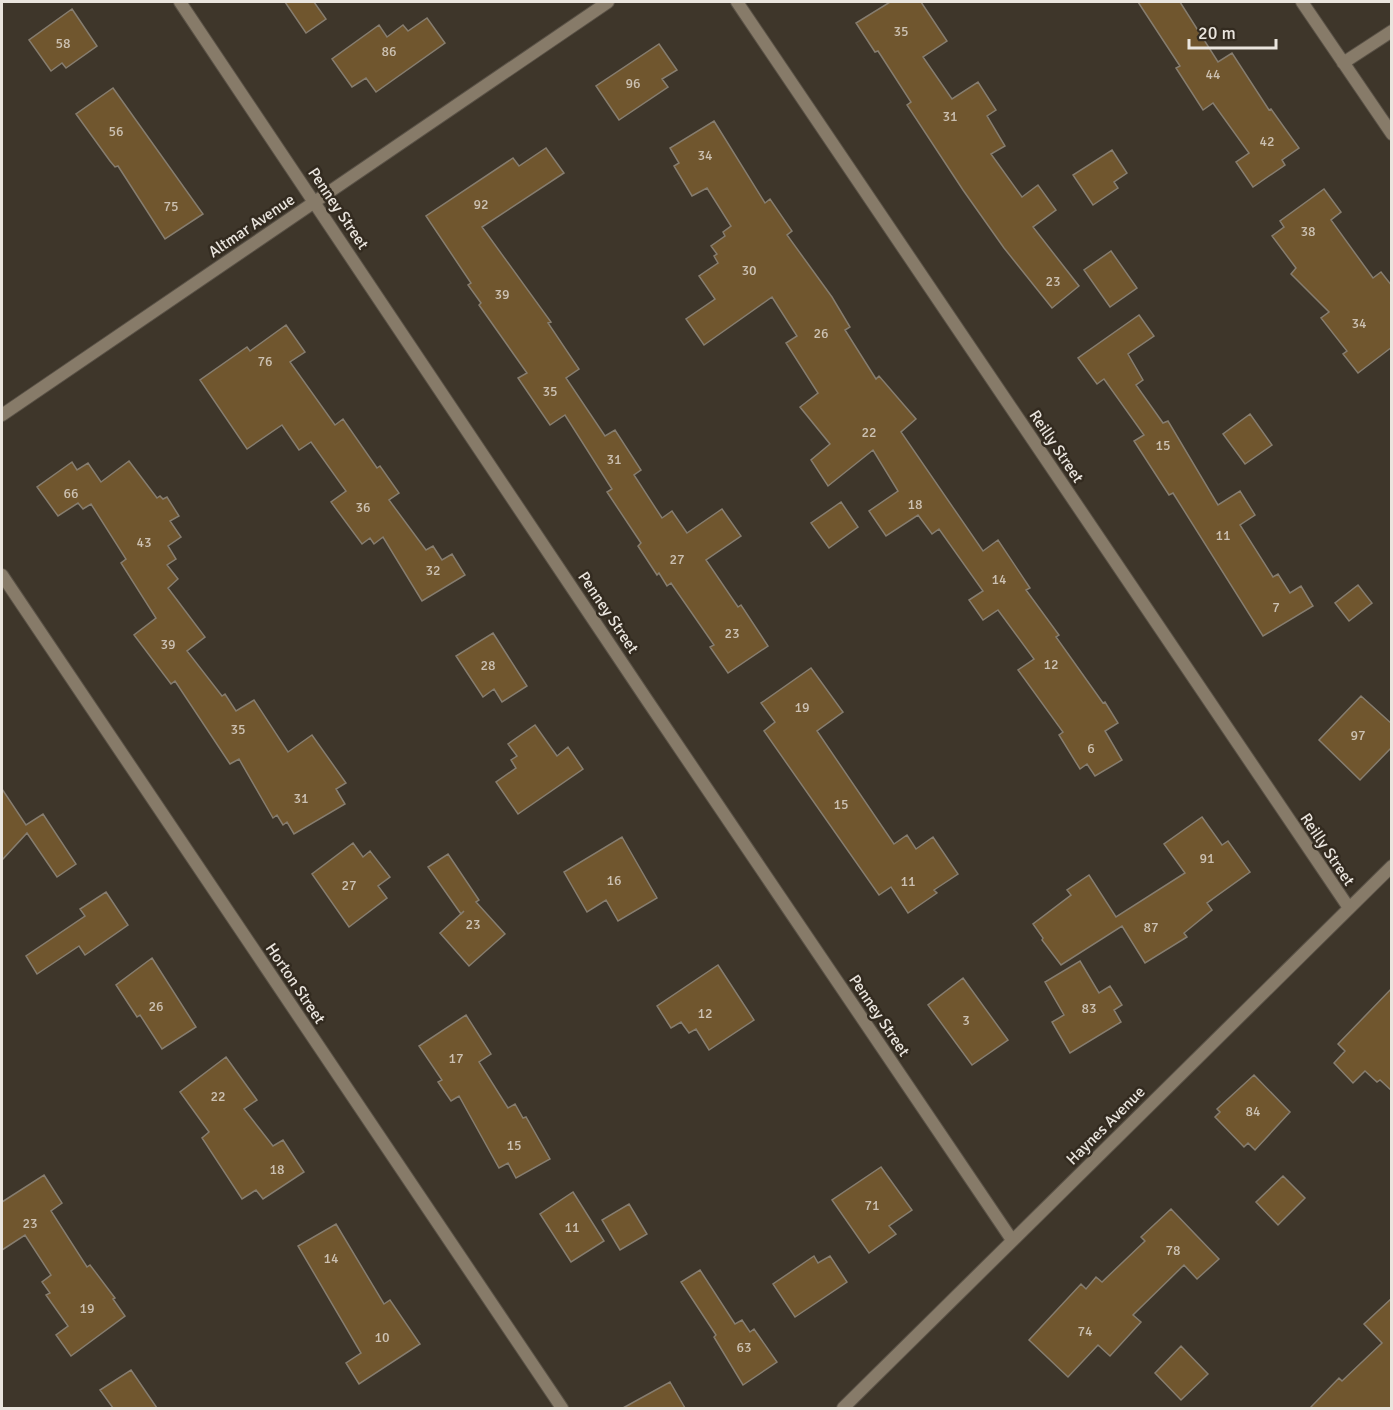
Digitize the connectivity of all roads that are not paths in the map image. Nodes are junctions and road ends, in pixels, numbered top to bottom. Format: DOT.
graph roads {
  1 [pos="180,2"];
  2 [pos="608,2"];
  3 [pos="737,2"];
  4 [pos="1302,2"];
  5 [pos="1392,31"];
  6 [pos="1343,63"];
  7 [pos="1392,134"];
  8 [pos="315,202"];
  9 [pos="2,415"];
  10 [pos="2,575"];
  11 [pos="1392,866"];
  12 [pos="1349,908"];
  13 [pos="1012,1240"];
  14 [pos="562,1408"];
  15 [pos="843,1408"];
  1 -- 8 [label="street, Penney Street"];
  2 -- 8 [label="street, Altmar Avenue"];
  3 -- 12 [label="street, Reilly Street"];
  4 -- 6 [label="street"];
  5 -- 6 [label="street"];
  6 -- 7 [label="street"];
  8 -- 9 [label="street, Altmar Avenue"];
  8 -- 13 [label="street, Penney Street"];
  10 -- 14 [label="street, Horton Street"];
  11 -- 12 [label="street, Haynes Avenue"];
  12 -- 13 [label="street, Haynes Avenue"];
  13 -- 15 [label="street, Haynes Avenue"];
}
